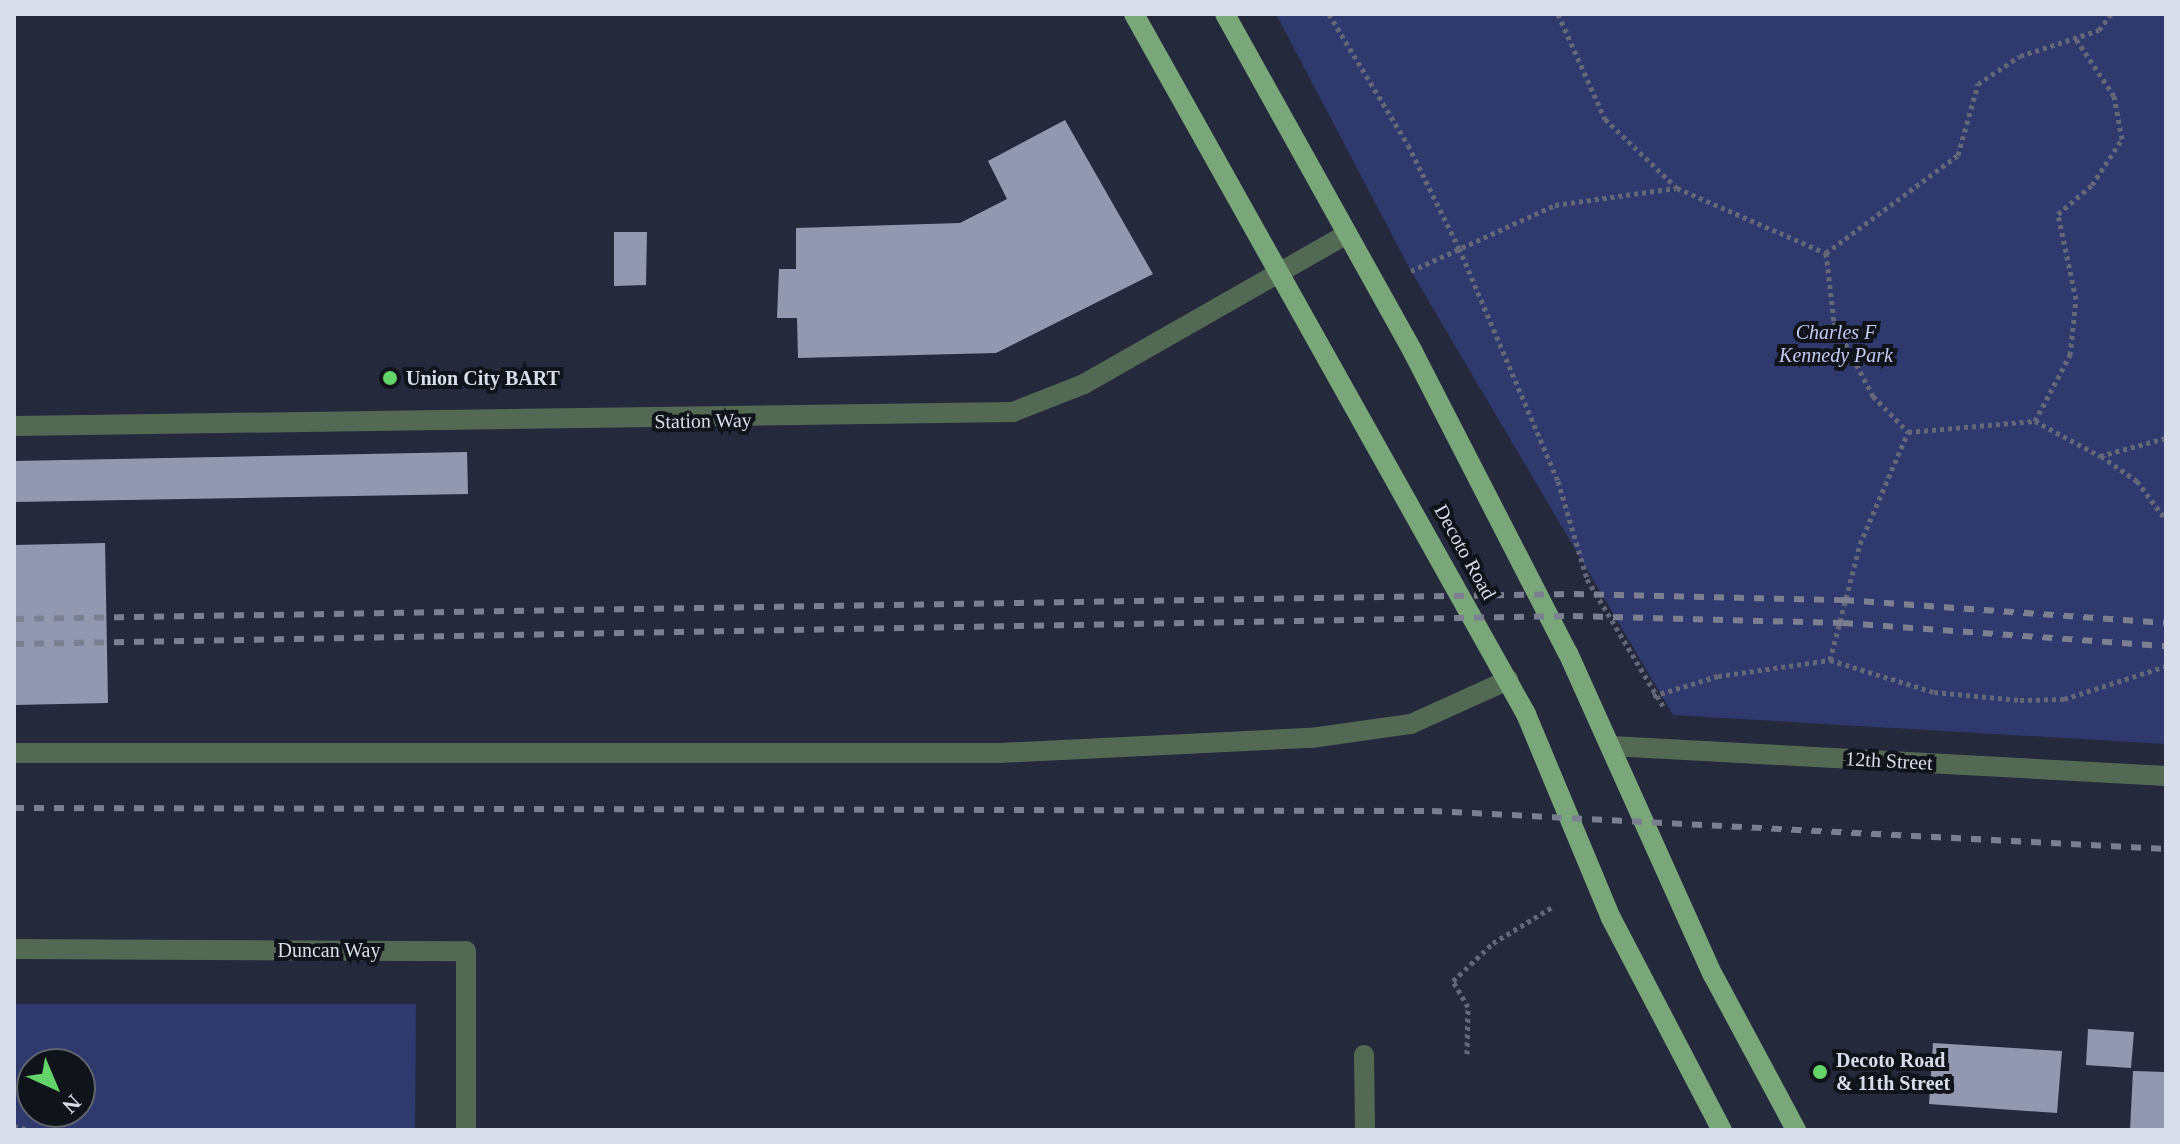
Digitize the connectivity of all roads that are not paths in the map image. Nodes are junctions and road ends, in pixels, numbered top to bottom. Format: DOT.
graph roads {
  1 [pos="1134,14"];
  2 [pos="1225,14"];
  3 [pos="1347,234"];
  4 [pos="1274,274"];
  5 [pos="14,426"];
  6 [pos="1508,680"];
  7 [pos="1611,746"];
  8 [pos="14,753"];
  9 [pos="2166,776"];
  10 [pos="14,949"];
  11 [pos="1364,1055"];
  12 [pos="466,1130"];
  13 [pos="1365,1130"];
  14 [pos="1722,1130"];
  15 [pos="1796,1130"];
  1 -- 4 [label="main road, Decoto Road"];
  2 -- 3 [label="main road"];
  3 -- 4 [label="street, Station Way"];
  3 -- 7 [label="main road"];
  4 -- 5 [label="street, Station Way"];
  4 -- 6 [label="main road, Decoto Road"];
  6 -- 8 [label="street"];
  6 -- 14 [label="main road, Decoto Road"];
  7 -- 9 [label="street, 12th Street"];
  7 -- 15 [label="main road"];
  10 -- 12 [label="street, Duncan Way"];
  11 -- 13 [label="street"];
}
